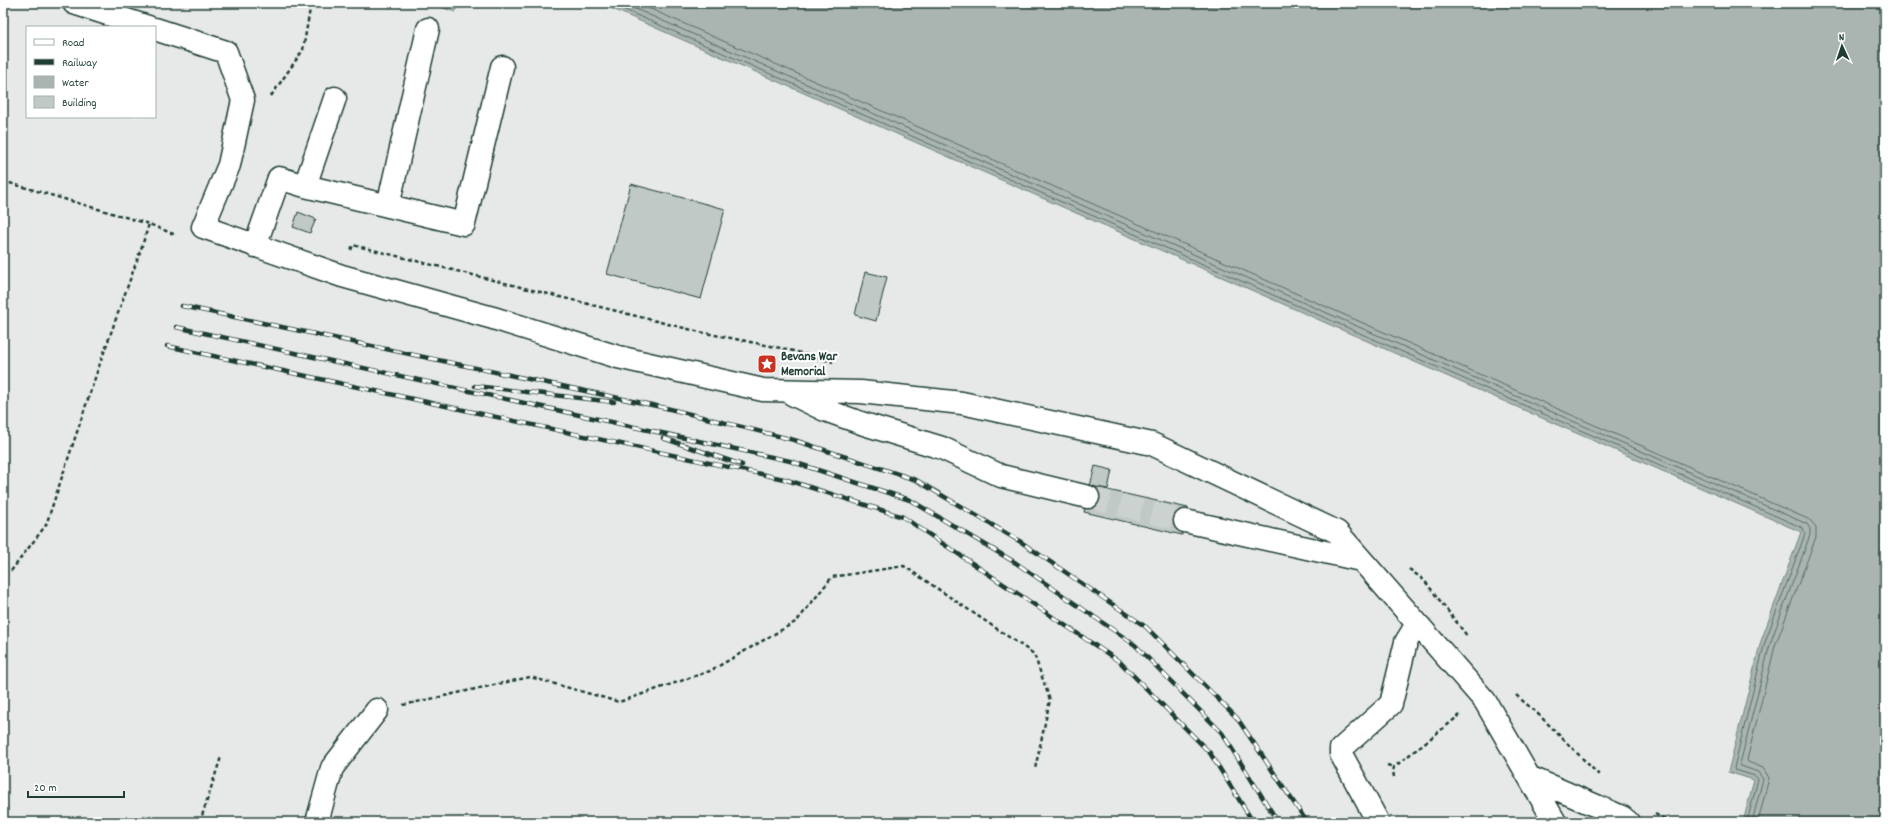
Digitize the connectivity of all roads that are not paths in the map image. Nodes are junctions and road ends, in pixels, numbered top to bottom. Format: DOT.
graph roads {
  1 [pos="74,3"];
  2 [pos="145,26"];
  3 [pos="156,29"];
  4 [pos="428,29"];
  5 [pos="502,67"];
  6 [pos="335,98"];
  7 [pos="305,186"];
  8 [pos="388,206"];
  9 [pos="255,246"];
  10 [pos="785,390"];
  11 [pos="1088,497"];
  12 [pos="1185,521"];
  13 [pos="1361,560"];
  14 [pos="1417,624"];
  15 [pos="377,710"];
  16 [pos="1529,777"];
  17 [pos="317,822"];
  18 [pos="1378,822"];
  19 [pos="1555,822"];
  20 [pos="1628,822"];
  1 -- 2 [label="lane"];
  3 -- 9 [label="lane"];
  4 -- 8 [label="lane"];
  5 -- 8 [label="lane"];
  6 -- 7 [label="lane"];
  7 -- 8 [label="lane"];
  7 -- 9 [label="lane"];
  9 -- 10 [label="lane"];
  10 -- 11 [label="lane"];
  10 -- 13 [label="lane"];
  12 -- 13 [label="lane"];
  13 -- 14 [label="lane"];
  14 -- 16 [label="lane"];
  14 -- 18 [label="lane"];
  15 -- 17 [label="lane"];
  16 -- 19 [label="lane"];
  16 -- 20 [label="lane"];
}
